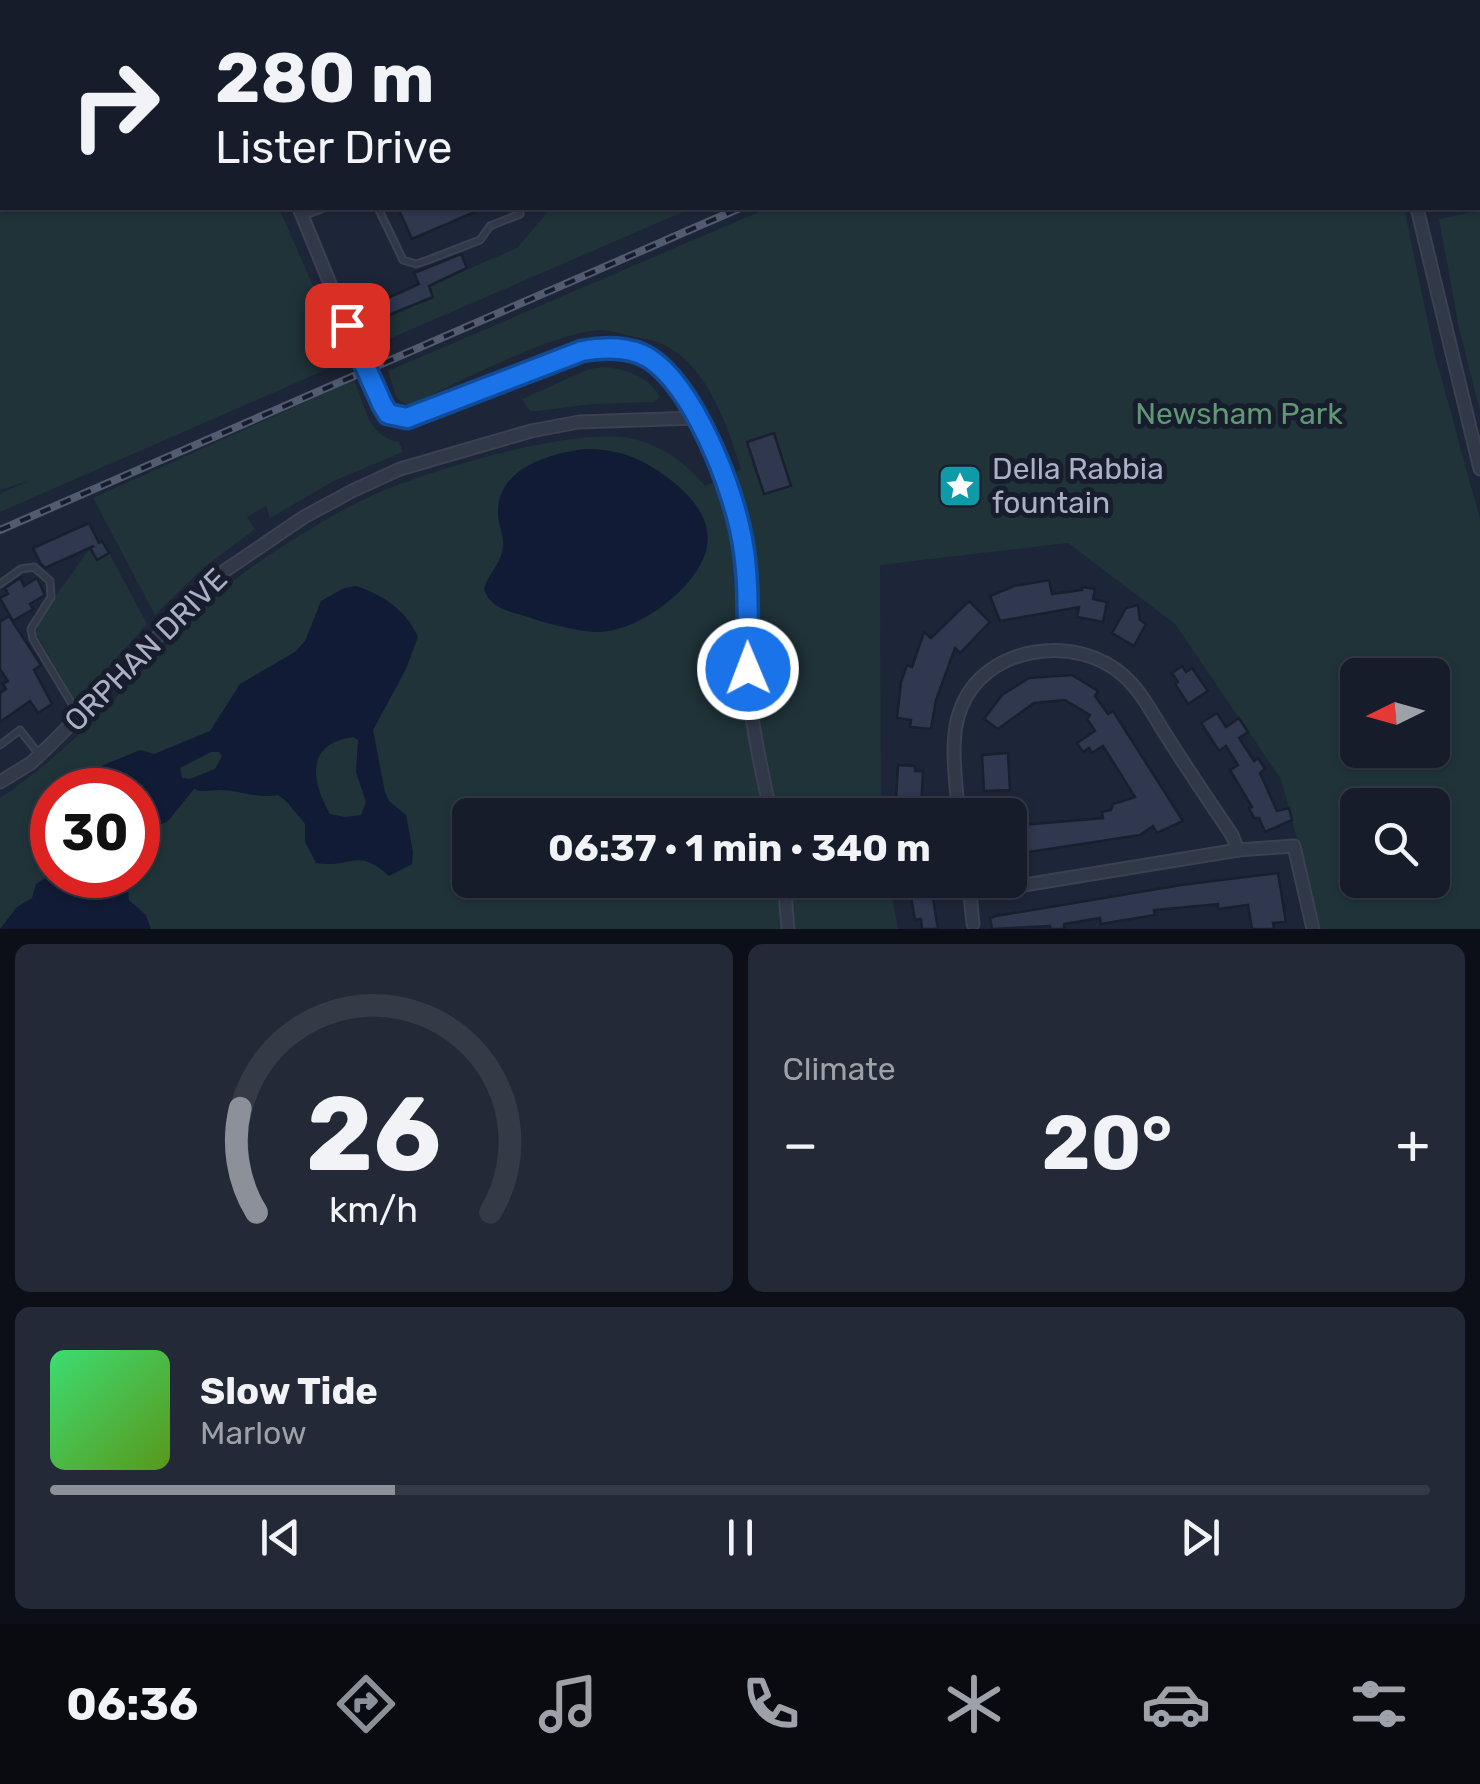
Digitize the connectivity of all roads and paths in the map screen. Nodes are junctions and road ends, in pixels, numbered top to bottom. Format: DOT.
graph roads {
  1 [pos="379,210"];
  2 [pos="1417,210"];
  3 [pos="301,212"];
  4 [pos="520,214"];
  5 [pos="696,418"];
  6 [pos="1480,470"];
  7 [pos="0,584"];
  8 [pos="80,716"];
  9 [pos="0,745"];
  10 [pos="40,755"];
  11 [pos="0,782"];
  12 [pos="769,798"];
  13 [pos="957,798"];
  14 [pos="1238,850"];
  15 [pos="1027,885"];
  16 [pos="785,898"];
  17 [pos="970,898"];
  18 [pos="972,924"];
  19 [pos="788,929"];
  20 [pos="1314,929"];
  1 -- 4 [label="lane"];
  2 -- 6 [label="street"];
  3 -- 5 [label="street, bridge"];
  5 -- 8 [label="street, ORPHAN DRIVE"];
  5 -- 12 [label="street"];
  7 -- 8 [label="lane"];
  8 -- 10 [label="street, ORPHAN DRIVE"];
  9 -- 10 [label="lane"];
  10 -- 11 [label="street, ORPHAN DRIVE"];
  13 -- 14 [label="street"];
  14 -- 15 [label="street"];
  14 -- 20 [label="street"];
  16 -- 19 [label="street"];
  17 -- 18 [label="street"];
}
